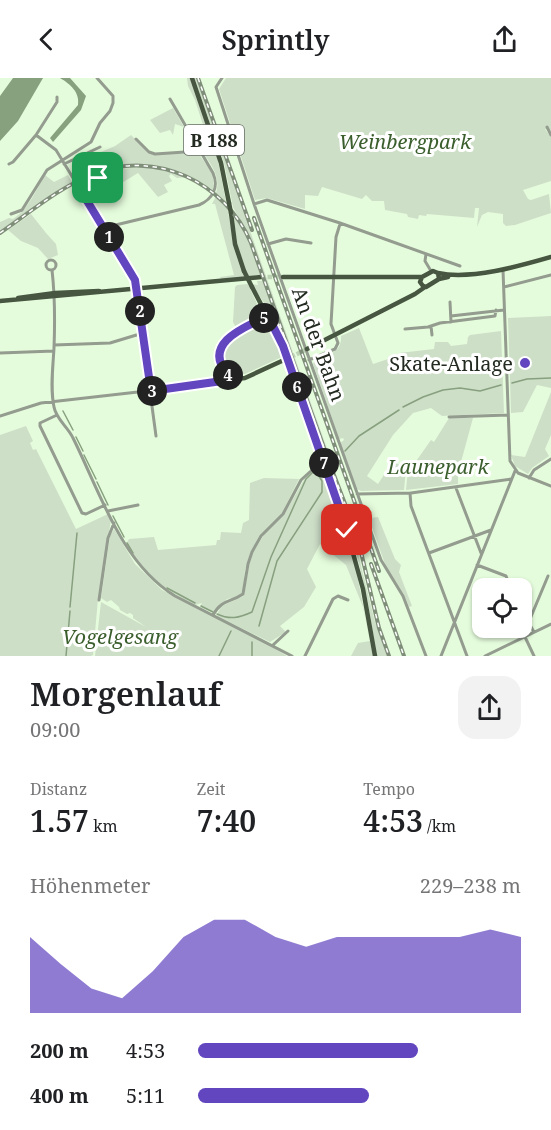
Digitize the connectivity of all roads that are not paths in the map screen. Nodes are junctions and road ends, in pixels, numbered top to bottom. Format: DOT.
graph roads {
  1 [pos="98,78"];
  2 [pos="192,78"];
  3 [pos="222,78"];
  4 [pos="57,97"];
  5 [pos="170,99"];
  6 [pos="546,127"];
  7 [pos="36,135"];
  8 [pos="551,135"];
  9 [pos="136,139"];
  10 [pos="100,147"];
  11 [pos="200,151"];
  12 [pos="63,162"];
  13 [pos="9,164"];
  14 [pos="110,176"];
  15 [pos="78,186"];
  16 [pos="254,204"];
  17 [pos="11,214"];
  18 [pos="340,224"];
  19 [pos="103,228"];
  20 [pos="311,243"];
  21 [pos="268,244"];
  22 [pos="426,254"];
  23 [pos="551,257"];
  24 [pos="460,266"];
  25 [pos="52,270"];
  26 [pos="503,270"];
  27 [pos="431,271"];
  28 [pos="551,275"];
  29 [pos="438,276"];
  30 [pos="261,277"];
  31 [pos="283,277"];
  32 [pos="334,277"];
  33 [pos="422,282"];
  34 [pos="504,287"];
  35 [pos="136,289"];
  36 [pos="55,295"];
  37 [pos="259,300"];
  38 [pos="2,301"];
  39 [pos="450,302"];
  40 [pos="496,310"];
  41 [pos="504,310"];
  42 [pos="267,314"];
  43 [pos="259,316"];
  44 [pos="452,316"];
  45 [pos="451,322"];
  46 [pos="431,326"];
  47 [pos="240,328"];
  48 [pos="405,329"];
  49 [pos="143,333"];
  50 [pos="336,335"];
  51 [pos="432,335"];
  52 [pos="54,345"];
  53 [pos="307,350"];
  54 [pos="54,351"];
  55 [pos="0,353"];
  56 [pos="284,360"];
  57 [pos="309,360"];
  58 [pos="228,375"];
  59 [pos="151,391"];
  60 [pos="53,402"];
  61 [pos="57,415"];
  62 [pos="507,415"];
  63 [pos="0,416"];
  64 [pos="449,417"];
  65 [pos="156,436"];
  66 [pos="551,459"];
  67 [pos="314,465"];
  68 [pos="515,471"];
  69 [pos="529,478"];
  70 [pos="511,479"];
  71 [pos="551,486"];
  72 [pos="456,488"];
  73 [pos="410,493"];
  74 [pos="357,494"];
  75 [pos="105,505"];
  76 [pos="138,505"];
  77 [pos="108,511"];
  78 [pos="114,523"];
  79 [pos="491,530"];
  80 [pos="474,536"];
  81 [pos="429,553"];
  82 [pos="481,555"];
  83 [pos="477,565"];
  84 [pos="548,576"];
  85 [pos="507,578"];
  86 [pos="99,600"];
  87 [pos="348,600"];
  88 [pos="213,615"];
  89 [pos="454,622"];
  90 [pos="551,624"];
  91 [pos="288,632"];
  92 [pos="534,632"];
  93 [pos="523,638"];
  94 [pos="525,638"];
  95 [pos="273,645"];
  96 [pos="292,656"];
  97 [pos="305,656"];
  98 [pos="375,656"];
  99 [pos="426,656"];
  100 [pos="441,656"];
  101 [pos="467,656"];
  102 [pos="484,656"];
  103 [pos="534,656"];
  1 -- 12 [label="street"];
  2 -- 37 [label="main road, B 188, bridge"];
  3 -- 16 [label="street, An der Bahn"];
  4 -- 7 [label="street"];
  5 -- 11 [label="street"];
  6 -- 8 [label="street"];
  7 -- 12 [label="street"];
  7 -- 13 [label="street"];
  9 -- 11 [label="street"];
  10 -- 12 [label="street"];
  11 -- 19 [label="street"];
  12 -- 15 [label="street"];
  12 -- 17 [label="street"];
  14 -- 15 [label="street"];
  15 -- 19 [label="street"];
  16 -- 18 [label="street"];
  16 -- 21 [label="street, An der Bahn"];
  18 -- 22 [label="street"];
  18 -- 32 [label="street"];
  19 -- 35 [label="street"];
  20 -- 21 [label="street"];
  21 -- 57 [label="street, An der Bahn"];
  22 -- 24 [label="street"];
  22 -- 27 [label="street"];
  23 -- 26 [label="main road"];
  25 -- 36 [label="street"];
  26 -- 29 [label="main road"];
  26 -- 34 [label="street"];
  27 -- 29 [label="main road"];
  27 -- 33 [label="main road"];
  28 -- 34 [label="street"];
  29 -- 33 [label="main road"];
  30 -- 35 [label="main road"];
  31 -- 32 [label="main road"];
  32 -- 33 [label="main road"];
  32 -- 50 [label="street"];
  33 -- 50 [label="main road"];
  34 -- 41 [label="street"];
  35 -- 36 [label="main road"];
  35 -- 49 [label="street"];
  36 -- 38 [label="main road"];
  36 -- 52 [label="street"];
  37 -- 42 [label="main road, B 188"];
  37 -- 43 [label="main road"];
  39 -- 44 [label="street"];
  40 -- 41 [label="street"];
  40 -- 44 [label="street"];
  40 -- 45 [label="street"];
  41 -- 62 [label="street"];
  42 -- 43 [label="main road"];
  42 -- 47 [label="main road"];
  42 -- 98 [label="main road, B 188"];
  43 -- 47 [label="main road"];
  44 -- 45 [label="street"];
  45 -- 46 [label="street"];
  46 -- 48 [label="street"];
  46 -- 51 [label="street"];
  47 -- 58 [label="main road"];
  49 -- 52 [label="street"];
  49 -- 59 [label="street"];
  50 -- 53 [label="main road"];
  50 -- 57 [label="street"];
  52 -- 54 [label="street"];
  54 -- 55 [label="street"];
  54 -- 60 [label="street"];
  56 -- 58 [label="main road"];
  57 -- 74 [label="street, An der Bahn"];
  58 -- 59 [label="street"];
  59 -- 60 [label="street"];
  59 -- 65 [label="street"];
  60 -- 61 [label="street"];
  60 -- 63 [label="street"];
  61 -- 75 [label="street"];
  61 -- 75 [label="street"];
  62 -- 64 [label="street"];
  62 -- 68 [label="street"];
  66 -- 69 [label="street"];
  67 -- 88 [label="street"];
  68 -- 69 [label="street"];
  68 -- 70 [label="street"];
  69 -- 71 [label="street"];
  70 -- 72 [label="street"];
  70 -- 79 [label="street"];
  72 -- 73 [label="street"];
  72 -- 80 [label="street"];
  73 -- 74 [label="street"];
  73 -- 81 [label="street"];
  74 -- 99 [label="street, An der Bahn"];
  75 -- 77 [label="street"];
  76 -- 77 [label="street"];
  77 -- 78 [label="street"];
  78 -- 86 [label="street"];
  78 -- 88 [label="street"];
  79 -- 80 [label="street"];
  79 -- 82 [label="street"];
  80 -- 81 [label="street"];
  80 -- 82 [label="street"];
  81 -- 89 [label="street"];
  82 -- 83 [label="street"];
  83 -- 85 [label="street"];
  83 -- 89 [label="street"];
  84 -- 92 [label="street"];
  87 -- 97 [label="street"];
  88 -- 95 [label="street"];
  89 -- 100 [label="street"];
  89 -- 101 [label="street"];
  90 -- 92 [label="street"];
  91 -- 95 [label="street"];
  93 -- 102 [label="street"];
  94 -- 103 [label="street"];
  95 -- 96 [label="street"];
}
